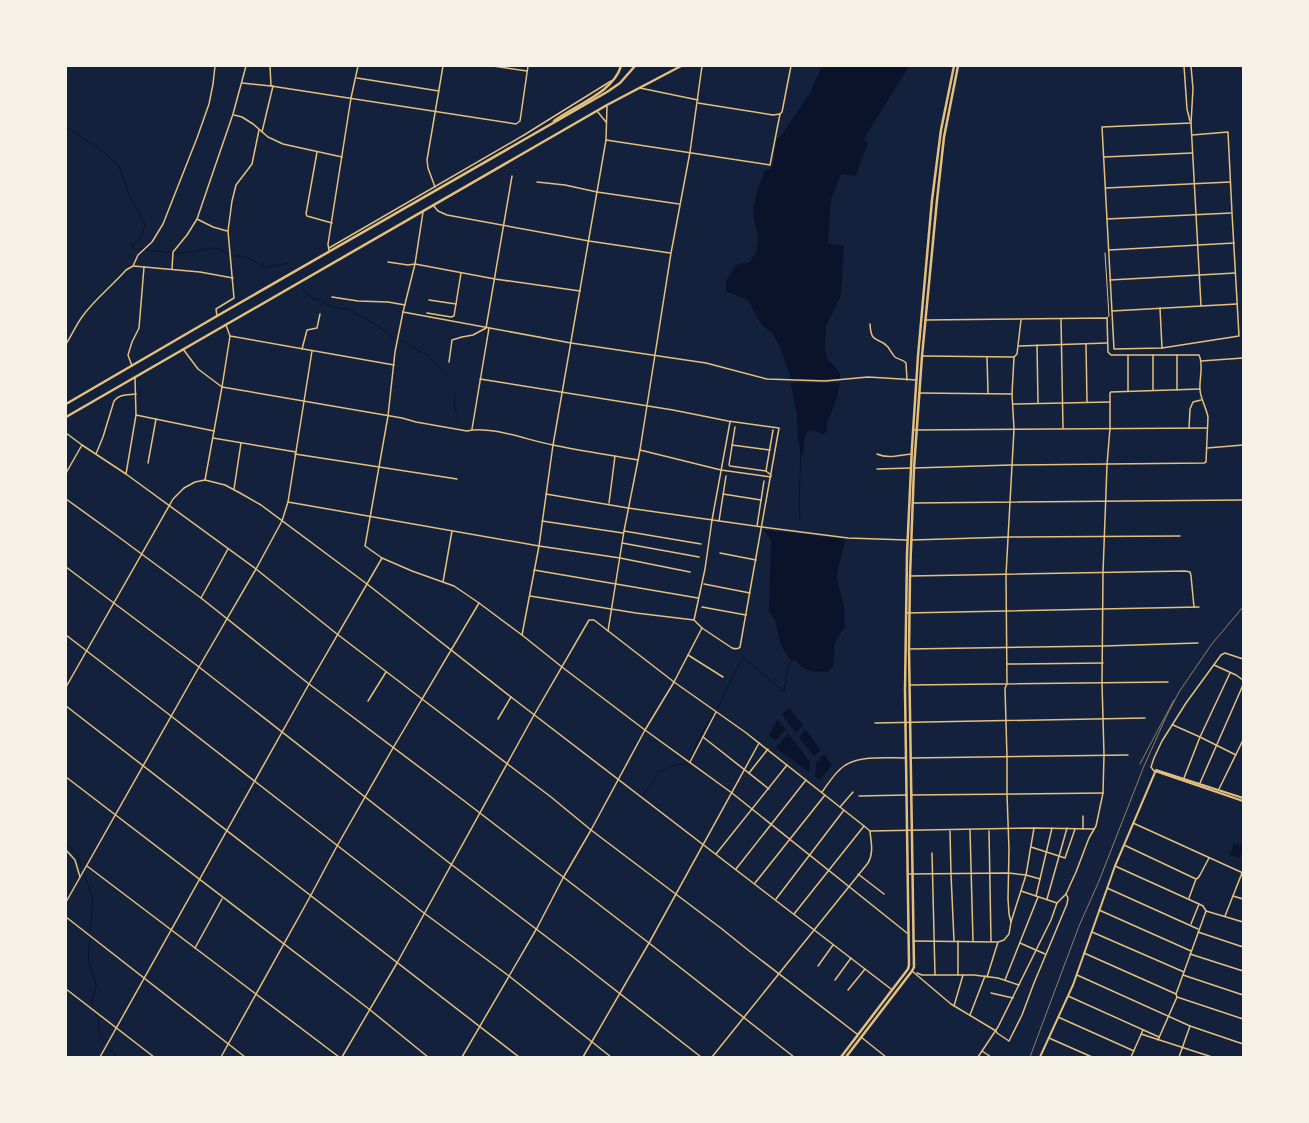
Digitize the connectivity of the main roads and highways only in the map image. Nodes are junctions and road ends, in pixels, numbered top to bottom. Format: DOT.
graph roads {
  1 [pos="621,66"];
  2 [pos="635,66"];
  3 [pos="681,66"];
  4 [pos="954,66"];
  5 [pos="958,66"];
  6 [pos="544,128"];
  7 [pos="932,200"];
  8 [pos="937,200"];
  9 [pos="930,220"];
  10 [pos="934,220"];
  11 [pos="66,404"];
  12 [pos="66,417"];
  13 [pos="913,468"];
  14 [pos="909,540"];
  15 [pos="909,553"];
  16 [pos="907,613"];
  17 [pos="907,701"];
  18 [pos="909,758"];
  19 [pos="909,925"];
  20 [pos="913,925"];
  21 [pos="850,1045"];
  22 [pos="853,1048"];
  23 [pos="840,1057"];
  24 [pos="846,1057"];
  1 -- 6 [label="main road"];
  2 -- 6 [label="main road"];
  3 -- 12 [label="main road"];
  4 -- 7 [label="main road"];
  5 -- 8 [label="main road"];
  6 -- 11 [label="main road"];
  7 -- 8 [label="main road"];
  7 -- 9 [label="main road"];
  8 -- 10 [label="main road"];
  9 -- 10 [label="main road"];
  9 -- 13 [label="main road"];
  10 -- 13 [label="main road"];
  13 -- 14 [label="main road"];
  13 -- 14 [label="main road"];
  14 -- 15 [label="main road"];
  15 -- 16 [label="main road"];
  15 -- 16 [label="main road"];
  16 -- 17 [label="main road"];
  16 -- 17 [label="main road"];
  17 -- 18 [label="main road"];
  18 -- 19 [label="main road"];
  18 -- 20 [label="main road"];
  19 -- 20 [label="main road"];
  19 -- 21 [label="main road"];
  20 -- 22 [label="main road"];
  21 -- 22 [label="main road"];
  21 -- 23 [label="main road"];
  22 -- 24 [label="main road"];
}
